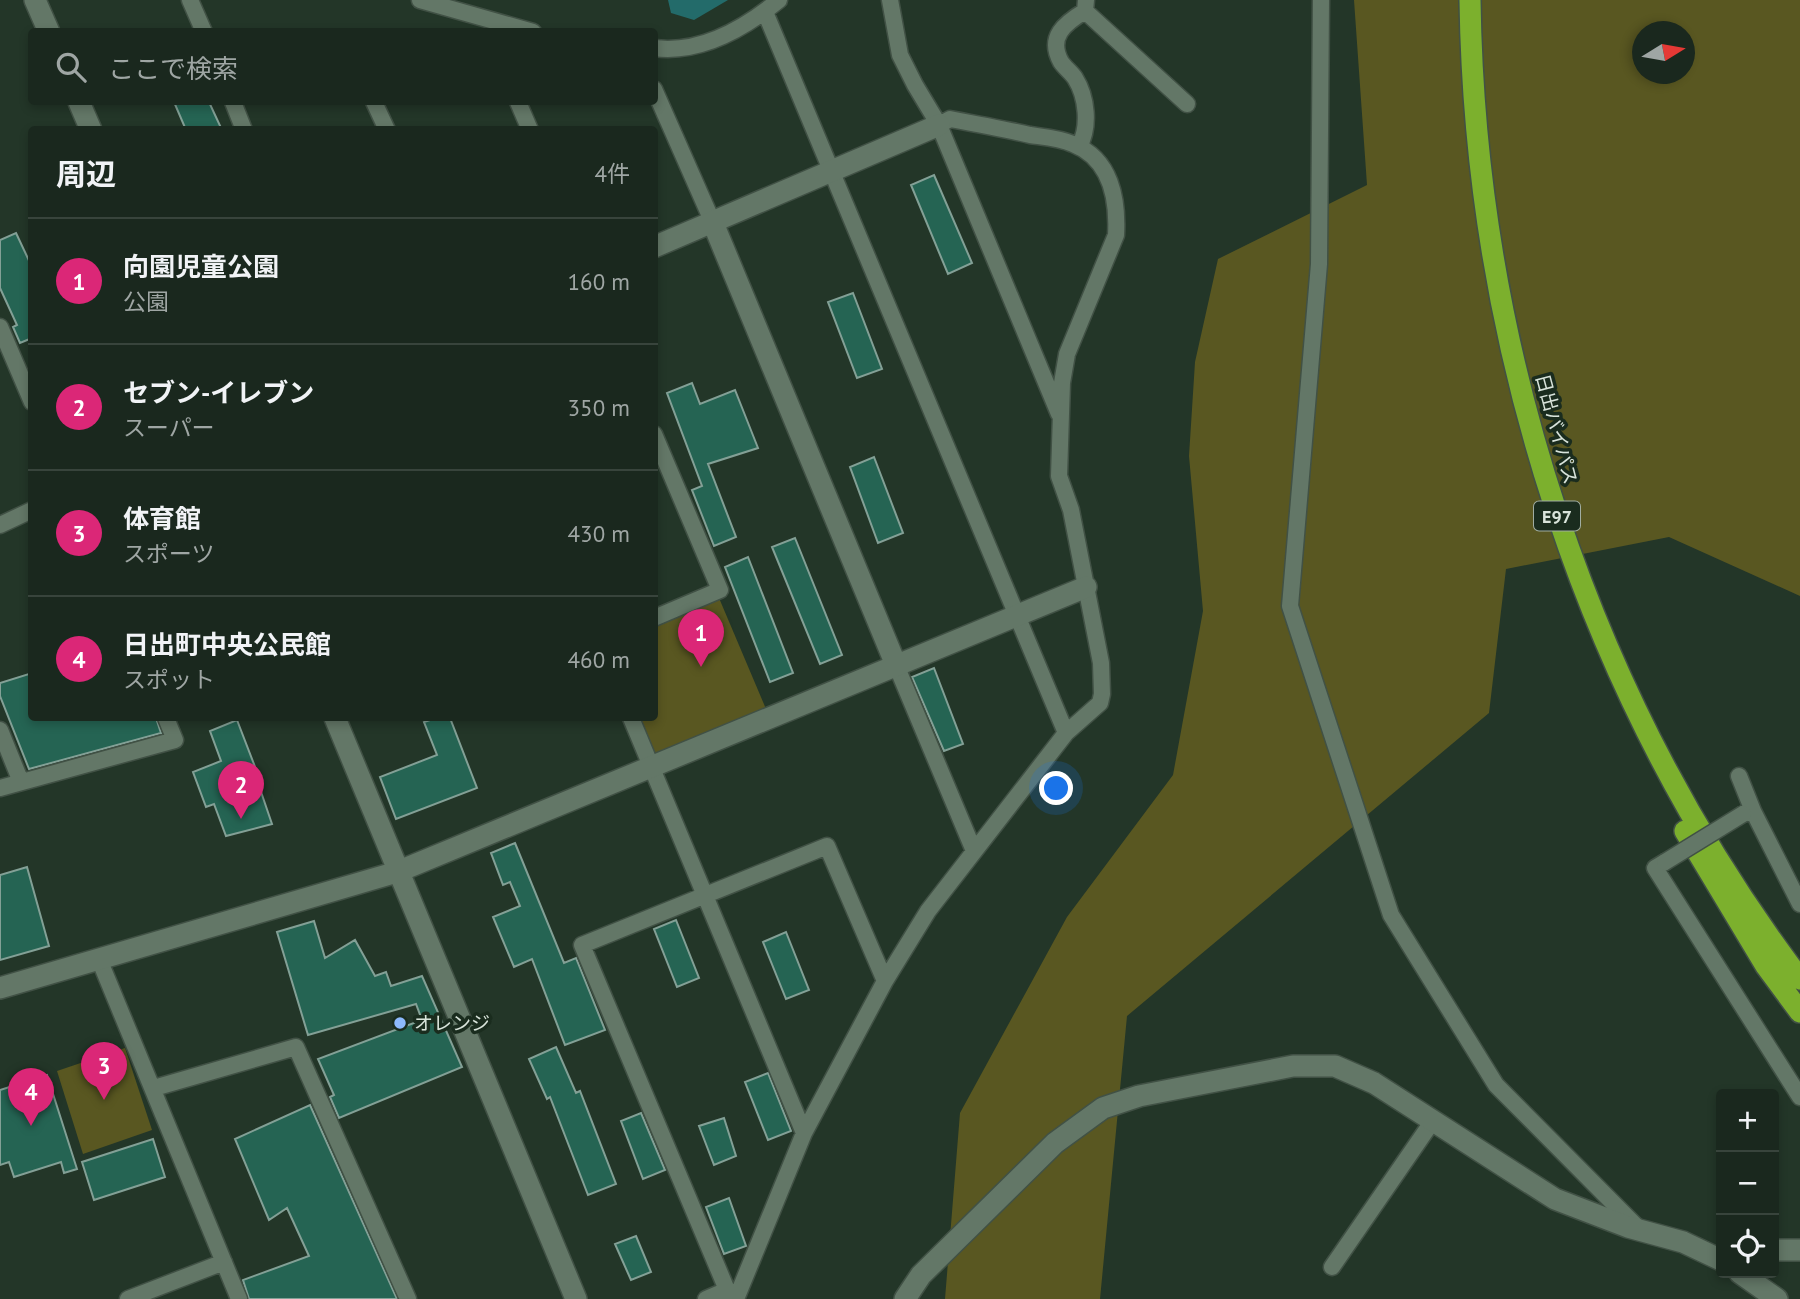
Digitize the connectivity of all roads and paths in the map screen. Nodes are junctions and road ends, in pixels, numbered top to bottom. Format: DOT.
graph roads {
  1 [pos="35,0"];
  2 [pos="190,0"];
  3 [pos="779,0"];
  4 [pos="890,0"];
  5 [pos="1321,0"];
  6 [pos="1471,0"];
  7 [pos="427,1"];
  8 [pos="1086,6"];
  9 [pos="765,12"];
  10 [pos="487,25"];
  11 [pos="47,28"];
  12 [pos="202,28"];
  13 [pos="507,28"];
  14 [pos="658,47"];
  15 [pos="658,98"];
  16 [pos="1187,104"];
  17 [pos="80,105"];
  18 [pos="234,105"];
  19 [pos="375,105"];
  20 [pos="520,105"];
  21 [pos="939,125"];
  22 [pos="89,126"];
  23 [pos="242,126"];
  24 [pos="385,126"];
  25 [pos="528,126"];
  26 [pos="1079,147"];
  27 [pos="831,171"];
  28 [pos="713,223"];
  29 [pos="658,245"];
  30 [pos="0,327"];
  31 [pos="28,393"];
  32 [pos="1062,421"];
  33 [pos="658,443"];
  34 [pos="28,512"];
  35 [pos="0,525"];
  36 [pos="1573,564"];
  37 [pos="1086,587"];
  38 [pos="658,616"];
  39 [pos="1016,617"];
  40 [pos="896,666"];
  41 [pos="167,721"];
  42 [pos="336,721"];
  43 [pos="632,721"];
  44 [pos="0,730"];
  45 [pos="1066,733"];
  46 [pos="651,767"];
  47 [pos="1739,776"];
  48 [pos="21,782"];
  49 [pos="0,788"];
  50 [pos="1748,812"];
  51 [pos="974,851"];
  52 [pos="397,872"];
  53 [pos="706,895"];
  54 [pos="1800,904"];
  55 [pos="99,959"];
  56 [pos="1800,979"];
  57 [pos="886,981"];
  58 [pos="0,988"];
  59 [pos="1800,1012"];
  60 [pos="154,1088"];
  61 [pos="1800,1097"];
  62 [pos="1432,1122"];
  63 [pos="804,1133"];
  64 [pos="1640,1230"];
  65 [pos="1699,1249"];
  66 [pos="1716,1250"];
  67 [pos="1779,1250"];
  68 [pos="1800,1250"];
  69 [pos="1716,1258"];
  70 [pos="224,1262"];
  71 [pos="1332,1267"];
  72 [pos="1747,1278"];
  73 [pos="734,1294"];
  74 [pos="128,1299"];
  75 [pos="239,1299"];
  76 [pos="408,1299"];
  77 [pos="576,1299"];
  78 [pos="706,1299"];
  79 [pos="905,1299"];
  80 [pos="1776,1299"];
  1 -- 11 [label="street"];
  2 -- 12 [label="street"];
  3 -- 9 [label="street"];
  4 -- 21 [label="street"];
  5 -- 64 [label="street"];
  6 -- 36 [label="highway, 日出バイパス / E97"];
  7 -- 10 [label="street"];
  8 -- 16 [label="street"];
  8 -- 26 [label="street"];
  9 -- 14 [label="street"];
  9 -- 27 [label="street"];
  10 -- 13 [label="street"];
  15 -- 28 [label="street"];
  17 -- 22 [label="street"];
  18 -- 23 [label="street"];
  19 -- 24 [label="street"];
  20 -- 25 [label="street"];
  21 -- 26 [label="street"];
  21 -- 27 [label="street"];
  21 -- 32 [label="street"];
  26 -- 32 [label="street"];
  27 -- 28 [label="street"];
  27 -- 39 [label="street"];
  28 -- 29 [label="street"];
  28 -- 40 [label="street"];
  30 -- 31 [label="street"];
  32 -- 37 [label="street"];
  33 -- 38 [label="street"];
  34 -- 35 [label="street"];
  36 -- 56 [label="highway, 日出バイパス / E97"];
  36 -- 59 [label="highway"];
  37 -- 39 [label="street"];
  37 -- 45 [label="street"];
  39 -- 40 [label="street"];
  39 -- 45 [label="street"];
  40 -- 46 [label="street"];
  40 -- 51 [label="street"];
  41 -- 48 [label="street"];
  42 -- 52 [label="street"];
  43 -- 46 [label="street"];
  44 -- 48 [label="street"];
  45 -- 51 [label="street"];
  46 -- 52 [label="street"];
  46 -- 53 [label="street"];
  47 -- 50 [label="street"];
  48 -- 49 [label="street"];
  50 -- 54 [label="street"];
  50 -- 61 [label="street, bridge"];
  51 -- 57 [label="street"];
  52 -- 55 [label="street"];
  52 -- 77 [label="street"];
  53 -- 57 [label="street"];
  53 -- 63 [label="street"];
  53 -- 73 [label="street"];
  55 -- 58 [label="street"];
  55 -- 60 [label="street"];
  57 -- 63 [label="street"];
  60 -- 70 [label="street"];
  60 -- 76 [label="street"];
  62 -- 64 [label="street"];
  62 -- 71 [label="street"];
  62 -- 79 [label="street"];
  63 -- 73 [label="street"];
  64 -- 65 [label="street"];
  65 -- 66 [label="street"];
  65 -- 69 [label="street"];
  67 -- 68 [label="street"];
  70 -- 74 [label="street"];
  70 -- 75 [label="street"];
  72 -- 80 [label="street"];
  73 -- 78 [label="street"];
}
